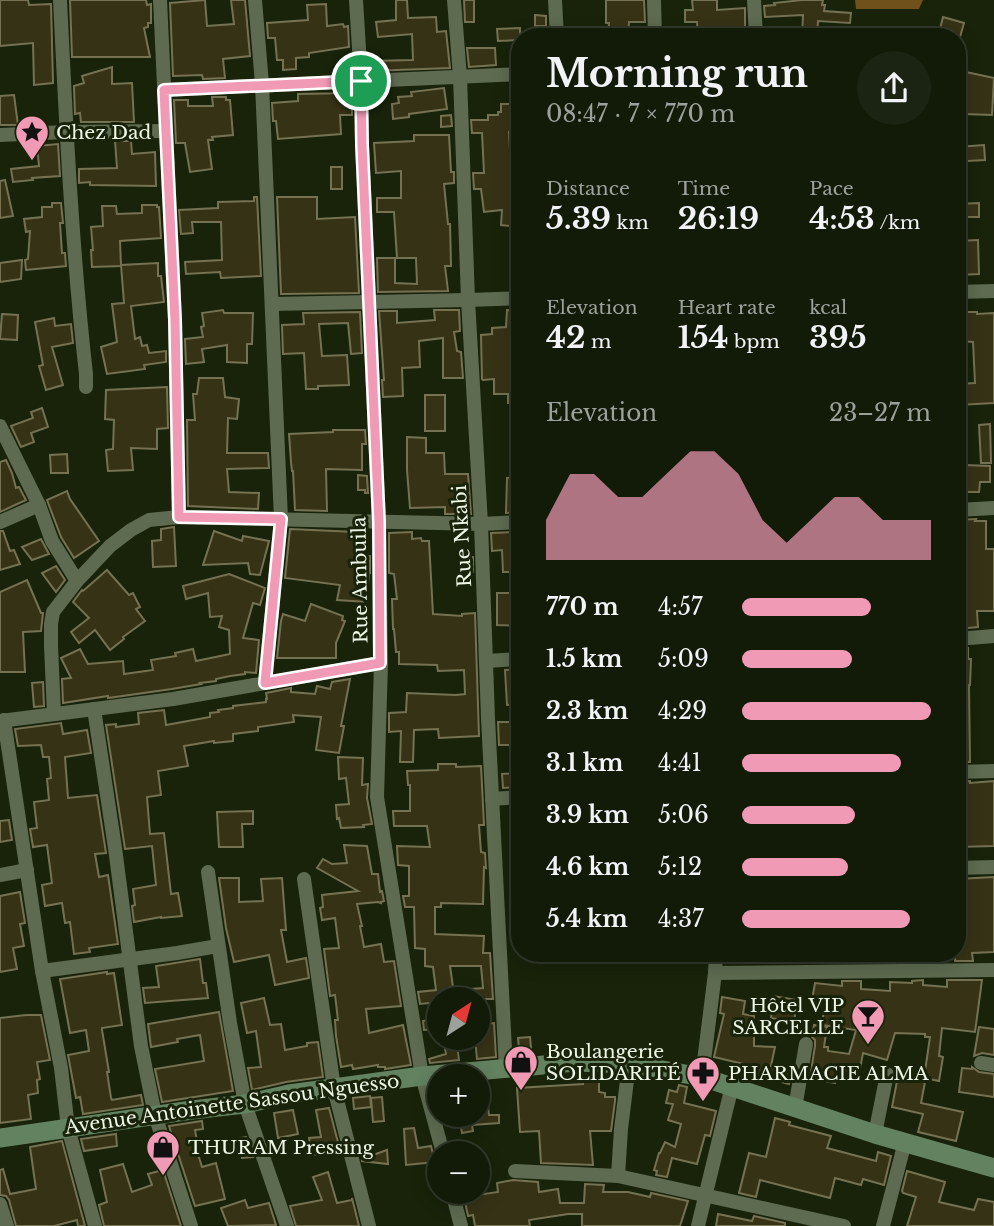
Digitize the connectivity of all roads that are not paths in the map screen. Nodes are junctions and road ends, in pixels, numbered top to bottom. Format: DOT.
graph roads {
  1 [pos="60,0"];
  2 [pos="160,0"];
  3 [pos="255,0"];
  4 [pos="356,0"];
  5 [pos="454,0"];
  6 [pos="555,0"];
  7 [pos="654,0"];
  8 [pos="754,0"];
  9 [pos="557,28"];
  10 [pos="655,28"];
  11 [pos="756,28"];
  12 [pos="511,74"];
  13 [pos="460,77"];
  14 [pos="361,81"];
  15 [pos="262,84"];
  16 [pos="164,90"];
  17 [pos="165,131"];
  18 [pos="66,132"];
  19 [pos="0,135"];
  20 [pos="994,291"];
  21 [pos="966,292"];
  22 [pos="511,298"];
  23 [pos="468,300"];
  24 [pos="369,303"];
  25 [pos="272,304"];
  26 [pos="86,387"];
  27 [pos="0,426"];
  28 [pos="39,505"];
  29 [pos="994,508"];
  30 [pos="966,510"];
  31 [pos="179,517"];
  32 [pos="281,519"];
  33 [pos="0,522"];
  34 [pos="379,522"];
  35 [pos="511,522"];
  36 [pos="481,524"];
  37 [pos="77,581"];
  38 [pos="994,636"];
  39 [pos="966,638"];
  40 [pos="511,660"];
  41 [pos="487,661"];
  42 [pos="380,663"];
  43 [pos="265,683"];
  44 [pos="94,709"];
  45 [pos="54,714"];
  46 [pos="2,721"];
  47 [pos="994,771"];
  48 [pos="966,772"];
  49 [pos="511,798"];
  50 [pos="492,799"];
  51 [pos="994,867"];
  52 [pos="966,868"];
  53 [pos="27,870"];
  54 [pos="208,872"];
  55 [pos="0,875"];
  56 [pos="304,879"];
  57 [pos="218,946"];
  58 [pos="128,960"];
  59 [pos="716,962"];
  60 [pos="994,970"];
  61 [pos="42,971"];
  62 [pos="715,972"];
  63 [pos="806,1044"];
  64 [pos="629,1064"];
  65 [pos="506,1070"];
  66 [pos="887,1074"];
  67 [pos="422,1076"];
  68 [pos="702,1077"];
  69 [pos="732,1086"];
  70 [pos="334,1088"];
  71 [pos="245,1104"];
  72 [pos="795,1108"];
  73 [pos="155,1115"];
  74 [pos="68,1128"];
  75 [pos="875,1134"];
  76 [pos="0,1138"];
  77 [pos="440,1141"];
  78 [pos="905,1142"];
  79 [pos="994,1168"];
  80 [pos="515,1171"];
  81 [pos="618,1176"];
  82 [pos="706,1195"];
  83 [pos="0,1204"];
  84 [pos="455,1204"];
  85 [pos="7,1226"];
  86 [pos="95,1226"];
  87 [pos="191,1226"];
  88 [pos="287,1226"];
  89 [pos="369,1226"];
  90 [pos="461,1226"];
  91 [pos="698,1226"];
  92 [pos="844,1226"];
  93 [pos="883,1226"];
  1 -- 18 [label="street"];
  2 -- 16 [label="street"];
  3 -- 15 [label="street"];
  4 -- 14 [label="street, Rue Ambuila"];
  5 -- 13 [label="street, Rue Nkabi"];
  6 -- 9 [label="street"];
  7 -- 10 [label="street"];
  8 -- 11 [label="street"];
  12 -- 13 [label="street"];
  13 -- 14 [label="street"];
  13 -- 23 [label="street, Rue Nkabi"];
  14 -- 15 [label="street"];
  14 -- 24 [label="street, Rue Ambuila"];
  15 -- 16 [label="street"];
  15 -- 25 [label="street"];
  16 -- 17 [label="street"];
  17 -- 18 [label="street"];
  17 -- 31 [label="street"];
  18 -- 19 [label="street"];
  18 -- 26 [label="street"];
  20 -- 21 [label="street"];
  22 -- 23 [label="street"];
  23 -- 24 [label="street"];
  23 -- 36 [label="street, Rue Nkabi"];
  24 -- 25 [label="street"];
  24 -- 34 [label="street, Rue Ambuila"];
  25 -- 32 [label="street"];
  27 -- 28 [label="street"];
  28 -- 33 [label="street"];
  28 -- 37 [label="street"];
  29 -- 30 [label="street"];
  31 -- 32 [label="street"];
  31 -- 37 [label="street"];
  32 -- 34 [label="street"];
  32 -- 43 [label="street"];
  34 -- 36 [label="street"];
  34 -- 42 [label="street, Rue Ambuila"];
  35 -- 36 [label="street"];
  36 -- 41 [label="street, Rue Nkabi"];
  37 -- 45 [label="street"];
  38 -- 39 [label="street"];
  40 -- 41 [label="street"];
  41 -- 50 [label="street, Rue Nkabi"];
  42 -- 43 [label="street"];
  42 -- 67 [label="street, Rue Ambuila"];
  43 -- 44 [label="street"];
  44 -- 45 [label="street"];
  44 -- 58 [label="street"];
  45 -- 46 [label="street"];
  46 -- 53 [label="street"];
  47 -- 48 [label="street"];
  49 -- 50 [label="street"];
  50 -- 65 [label="street, Rue Nkabi"];
  51 -- 52 [label="street"];
  53 -- 55 [label="street"];
  53 -- 61 [label="street"];
  54 -- 57 [label="street"];
  56 -- 70 [label="street"];
  57 -- 58 [label="street"];
  57 -- 71 [label="street"];
  58 -- 61 [label="street"];
  58 -- 73 [label="street"];
  59 -- 62 [label="street"];
  60 -- 62 [label="street"];
  61 -- 74 [label="street"];
  62 -- 68 [label="street"];
  63 -- 72 [label="street"];
  64 -- 65 [label="street, Avenue Antoinette Sassou Nguesso"];
  64 -- 68 [label="street, Avenue Antoinette Sassou Nguesso"];
  64 -- 81 [label="street"];
  65 -- 67 [label="street, Avenue Antoinette Sassou Nguesso"];
  66 -- 75 [label="street"];
  67 -- 70 [label="street, Avenue Antoinette Sassou Nguesso"];
  67 -- 77 [label="street, Rue Ambuila"];
  68 -- 69 [label="street, Avenue Antoinette Sassou Nguesso"];
  69 -- 72 [label="street, Avenue Antoinette Sassou Nguesso"];
  69 -- 82 [label="street"];
  70 -- 71 [label="street, Avenue Antoinette Sassou Nguesso"];
  70 -- 89 [label="street"];
  71 -- 73 [label="street, Avenue Antoinette Sassou Nguesso"];
  71 -- 88 [label="street"];
  72 -- 75 [label="street, Avenue Antoinette Sassou Nguesso"];
  73 -- 74 [label="street, Avenue Antoinette Sassou Nguesso"];
  73 -- 87 [label="street"];
  74 -- 76 [label="street, Avenue Antoinette Sassou Nguesso"];
  74 -- 86 [label="street"];
  75 -- 78 [label="street, Avenue Antoinette Sassou Nguesso"];
  78 -- 79 [label="street, Avenue Antoinette Sassou Nguesso"];
  78 -- 93 [label="street"];
  80 -- 81 [label="street"];
  81 -- 82 [label="street"];
  82 -- 91 [label="street"];
  82 -- 92 [label="street"];
  83 -- 85 [label="street"];
  84 -- 90 [label="street"];
}
